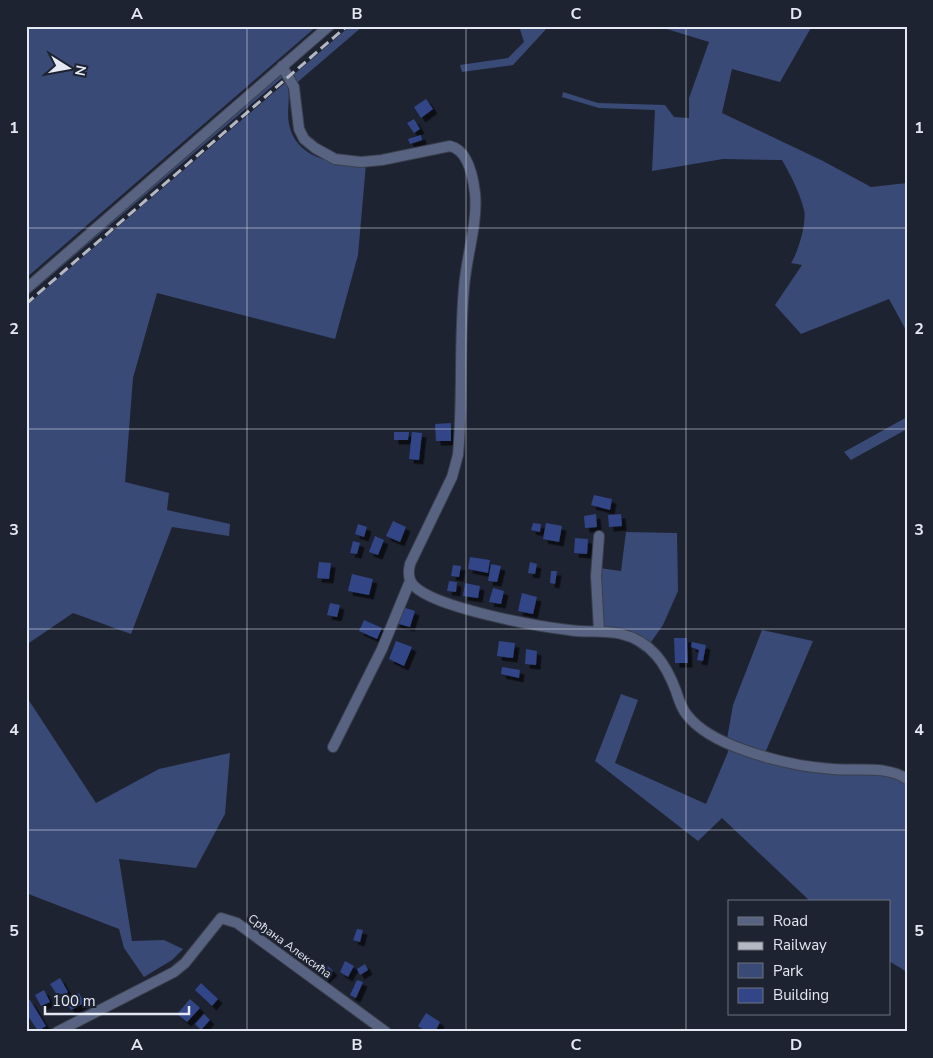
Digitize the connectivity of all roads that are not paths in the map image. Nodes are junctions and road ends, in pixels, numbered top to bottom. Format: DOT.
graph roads {
  1 [pos="330,26"];
  2 [pos="282,66"];
  3 [pos="26,289"];
  4 [pos="599,536"];
  5 [pos="410,581"];
  6 [pos="599,631"];
  7 [pos="333,747"];
  8 [pos="907,779"];
  9 [pos="57,1032"];
  10 [pos="386,1032"];
  1 -- 2 [label="street"];
  2 -- 3 [label="street"];
  2 -- 5 [label="street"];
  4 -- 6 [label="street"];
  5 -- 6 [label="street"];
  5 -- 7 [label="street"];
  6 -- 8 [label="street"];
  9 -- 10 [label="street, Срђана Алексића"];
}
